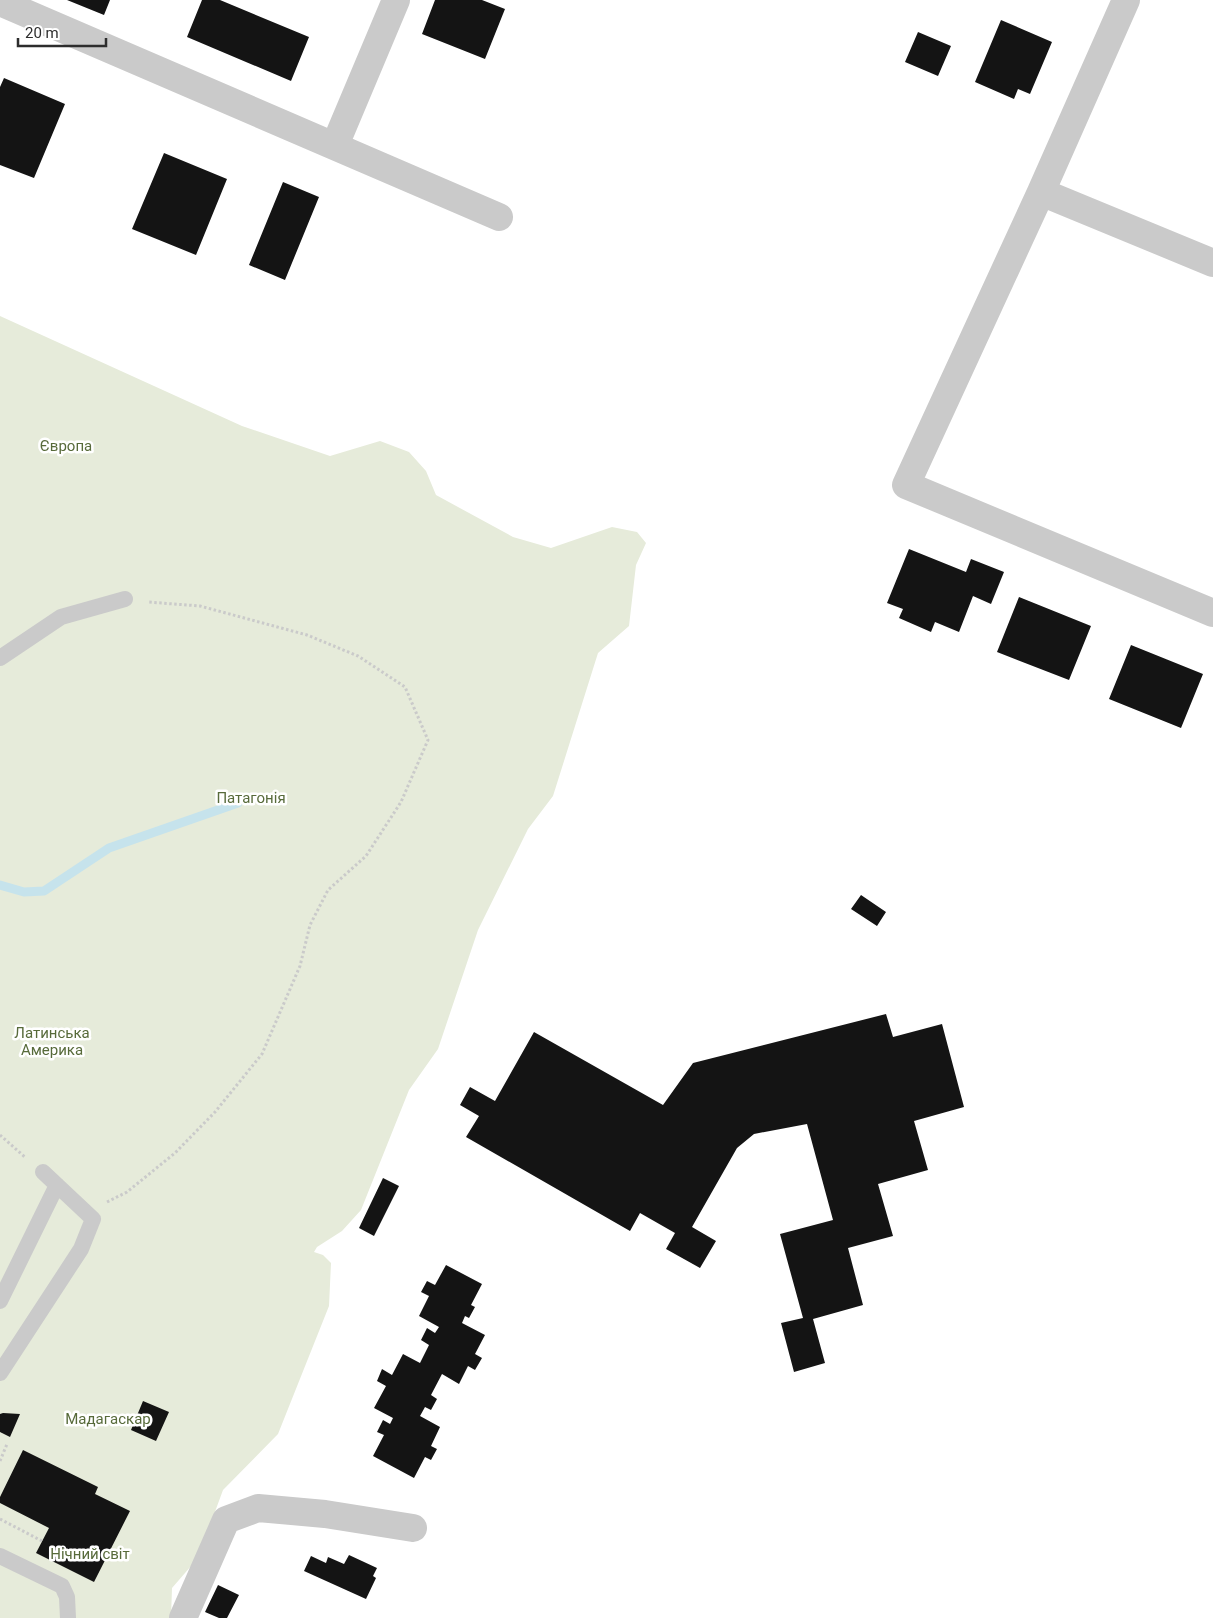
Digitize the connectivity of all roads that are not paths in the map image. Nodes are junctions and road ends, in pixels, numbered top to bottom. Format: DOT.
graph roads {
  1 [pos="396,0"];
  2 [pos="1126,0"];
  3 [pos="0,2"];
  4 [pos="335,145"];
  5 [pos="1041,192"];
  6 [pos="499,217"];
  7 [pos="1213,263"];
  8 [pos="125,600"];
  9 [pos="1213,613"];
  10 [pos="0,658"];
  11 [pos="43,1172"];
  12 [pos="56,1185"];
  13 [pos="0,1301"];
  14 [pos="0,1373"];
  15 [pos="413,1528"];
  16 [pos="0,1556"];
  17 [pos="68,1618"];
  18 [pos="183,1618"];
  1 -- 4 [label="street"];
  2 -- 5 [label="street"];
  3 -- 4 [label="street"];
  4 -- 6 [label="street"];
  5 -- 7 [label="street"];
  5 -- 9 [label="street"];
  8 -- 10 [label="lane"];
  11 -- 12 [label="lane"];
  12 -- 13 [label="lane"];
  12 -- 14 [label="lane"];
  15 -- 18 [label="street"];
  16 -- 17 [label="lane"];
}
